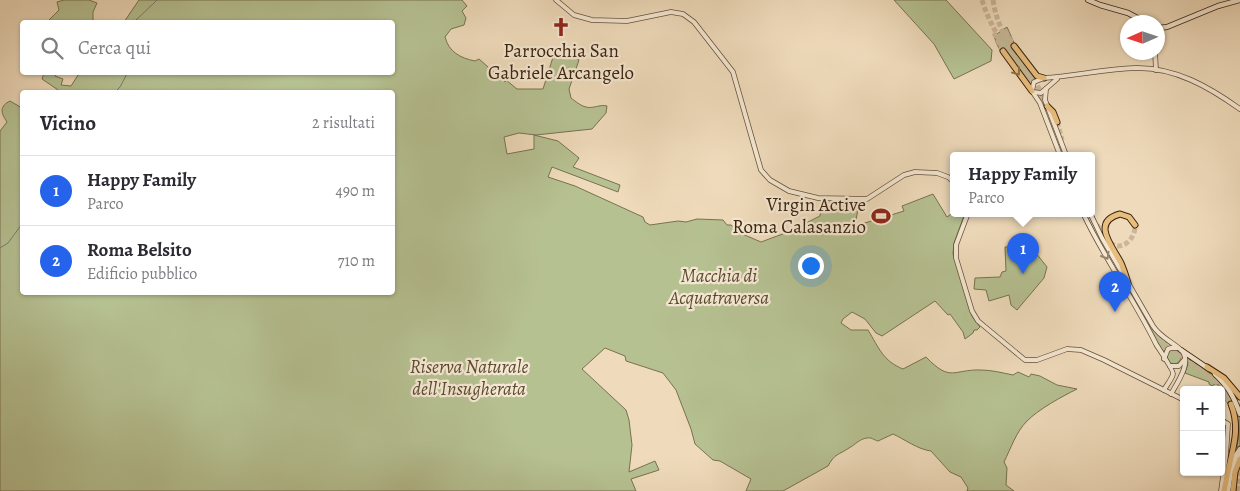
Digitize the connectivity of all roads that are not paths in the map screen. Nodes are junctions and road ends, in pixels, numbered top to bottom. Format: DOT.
graph roads {
  1 [pos="556,0"];
  2 [pos="1088,0"];
  3 [pos="1240,0"];
  4 [pos="1132,15"];
  5 [pos="1165,27"];
  6 [pos="1014,46"];
  7 [pos="1002,51"];
  8 [pos="1155,60"];
  9 [pos="1156,70"];
  10 [pos="1048,80"];
  11 [pos="1046,90"];
  12 [pos="1032,92"];
  13 [pos="1047,106"];
  14 [pos="1240,109"];
  15 [pos="1057,122"];
  16 [pos="1059,152"];
  17 [pos="1065,152"];
  18 [pos="950,179"];
  19 [pos="967,217"];
  20 [pos="1085,217"];
  21 [pos="1092,217"];
  22 [pos="1135,225"];
  23 [pos="1128,283"];
  24 [pos="1181,350"];
  25 [pos="1184,358"];
  26 [pos="1164,359"];
  27 [pos="1170,366"];
  28 [pos="1207,367"];
  29 [pos="1164,390"];
  30 [pos="1171,394"];
  31 [pos="1240,397"];
  32 [pos="1180,398"];
  33 [pos="1231,404"];
  34 [pos="1240,414"];
  35 [pos="1225,422"];
  36 [pos="1240,449"];
  37 [pos="1240,454"];
  38 [pos="1240,459"];
  39 [pos="1229,467"];
  40 [pos="1220,491"];
  41 [pos="1226,491"];
  42 [pos="1233,491"];
  1 -- 18 [label="street"];
  2 -- 4 [label="main road"];
  3 -- 5 [label="main road"];
  6 -- 10 [label="main road"];
  7 -- 12 [label="main road, one-way"];
  8 -- 9 [label="street"];
  9 -- 10 [label="street"];
  9 -- 14 [label="street"];
  10 -- 11 [label="street"];
  10 -- 12 [label="street"];
  11 -- 12 [label="street"];
  11 -- 13 [label="street"];
  12 -- 16 [label="street"];
  13 -- 15 [label="main road"];
  13 -- 17 [label="street"];
  19 -- 29 [label="street"];
  20 -- 26 [label="street, one-way"];
  21 -- 23 [label="street"];
  22 -- 23 [label="main road"];
  23 -- 24 [label="street"];
  24 -- 25 [label="street"];
  24 -- 26 [label="street"];
  24 -- 28 [label="main road"];
  25 -- 27 [label="street"];
  25 -- 30 [label="street"];
  26 -- 27 [label="street"];
  27 -- 29 [label="street"];
  28 -- 31 [label="main road"];
  28 -- 34 [label="main road"];
  29 -- 30 [label="street"];
  30 -- 32 [label="street"];
  33 -- 39 [label="main road"];
  35 -- 40 [label="street"];
  36 -- 39 [label="main road"];
  37 -- 41 [label="main road"];
  38 -- 42 [label="main road"];
  39 -- 41 [label="main road"];
}
